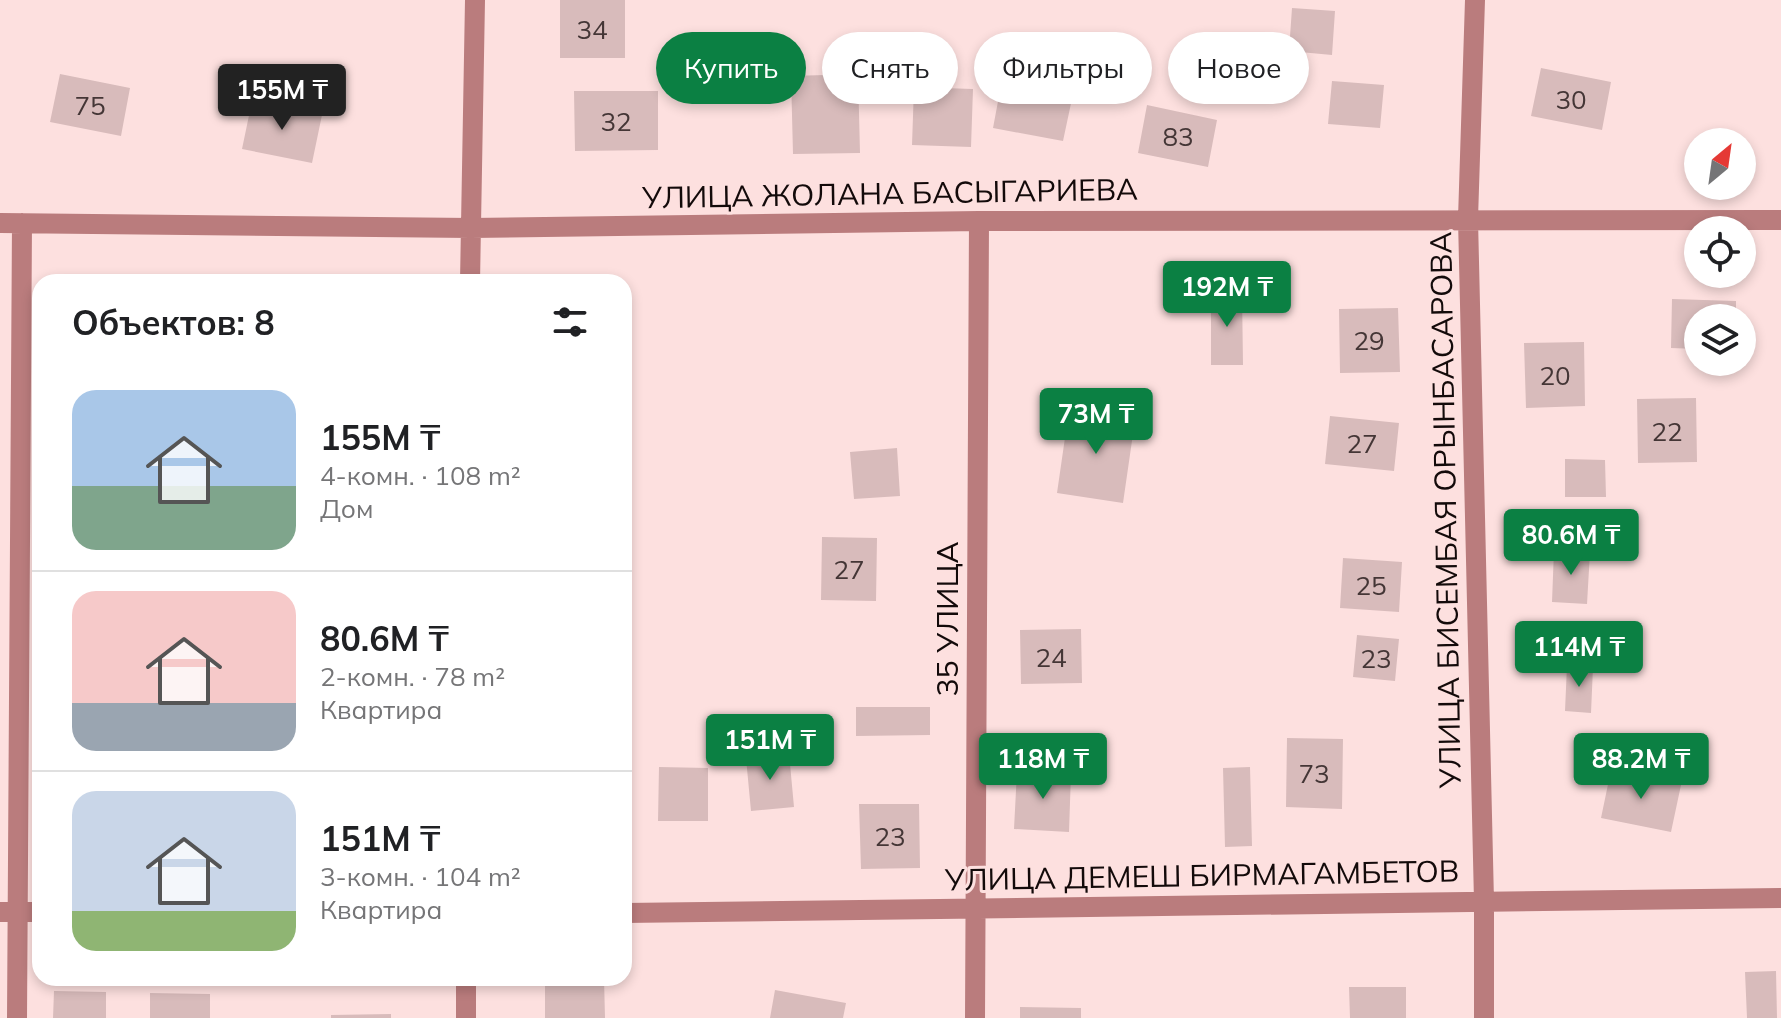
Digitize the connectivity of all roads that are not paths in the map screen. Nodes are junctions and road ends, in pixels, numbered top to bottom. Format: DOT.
graph roads {
  1 [pos="475,0"];
  2 [pos="1475,0"];
  3 [pos="1468,219"];
  4 [pos="1781,220"];
  5 [pos="979,221"];
  6 [pos="0,223"];
  7 [pos="22,223"];
  8 [pos="471,228"];
  9 [pos="470,274"];
  10 [pos="1781,898"];
  11 [pos="1484,901"];
  12 [pos="976,909"];
  13 [pos="8,912"];
  14 [pos="32,912"];
  15 [pos="632,913"];
  16 [pos="466,986"];
  17 [pos="17,1018"];
  18 [pos="466,1018"];
  19 [pos="975,1018"];
  20 [pos="1484,1018"];
  1 -- 8 [label="street"];
  2 -- 3 [label="street, УЛИЦА БИСЕМБАЯ ОРЫНБАСАРОВА"];
  3 -- 4 [label="street, УЛИЦА ЖОЛАНА БАСЫГАРИЕВА"];
  3 -- 5 [label="street, УЛИЦА ЖОЛАНА БАСЫГАРИЕВА"];
  3 -- 11 [label="street, УЛИЦА БИСЕМБАЯ ОРЫНБАСАРОВА"];
  5 -- 8 [label="street, УЛИЦА ЖОЛАНА БАСЫГАРИЕВА"];
  5 -- 12 [label="street, 35 УЛИЦА"];
  6 -- 7 [label="street, УЛИЦА ЖОЛАНА БАСЫГАРИЕВА"];
  7 -- 8 [label="street, УЛИЦА ЖОЛАНА БАСЫГАРИЕВА"];
  7 -- 13 [label="street"];
  8 -- 9 [label="street"];
  10 -- 11 [label="street, УЛИЦА ДЕМЕШ БИРМАГАМБЕТОВ"];
  11 -- 12 [label="street, УЛИЦА ДЕМЕШ БИРМАГАМБЕТОВ"];
  11 -- 20 [label="street, УЛИЦА БИСЕМБАЯ ОРЫНБАСАРОВА"];
  12 -- 15 [label="street, УЛИЦА ДЕМЕШ БИРМАГАМБЕТОВ"];
  12 -- 19 [label="street, 35 УЛИЦА"];
  13 -- 14 [label="street"];
  13 -- 17 [label="street"];
  16 -- 18 [label="street"];
}
